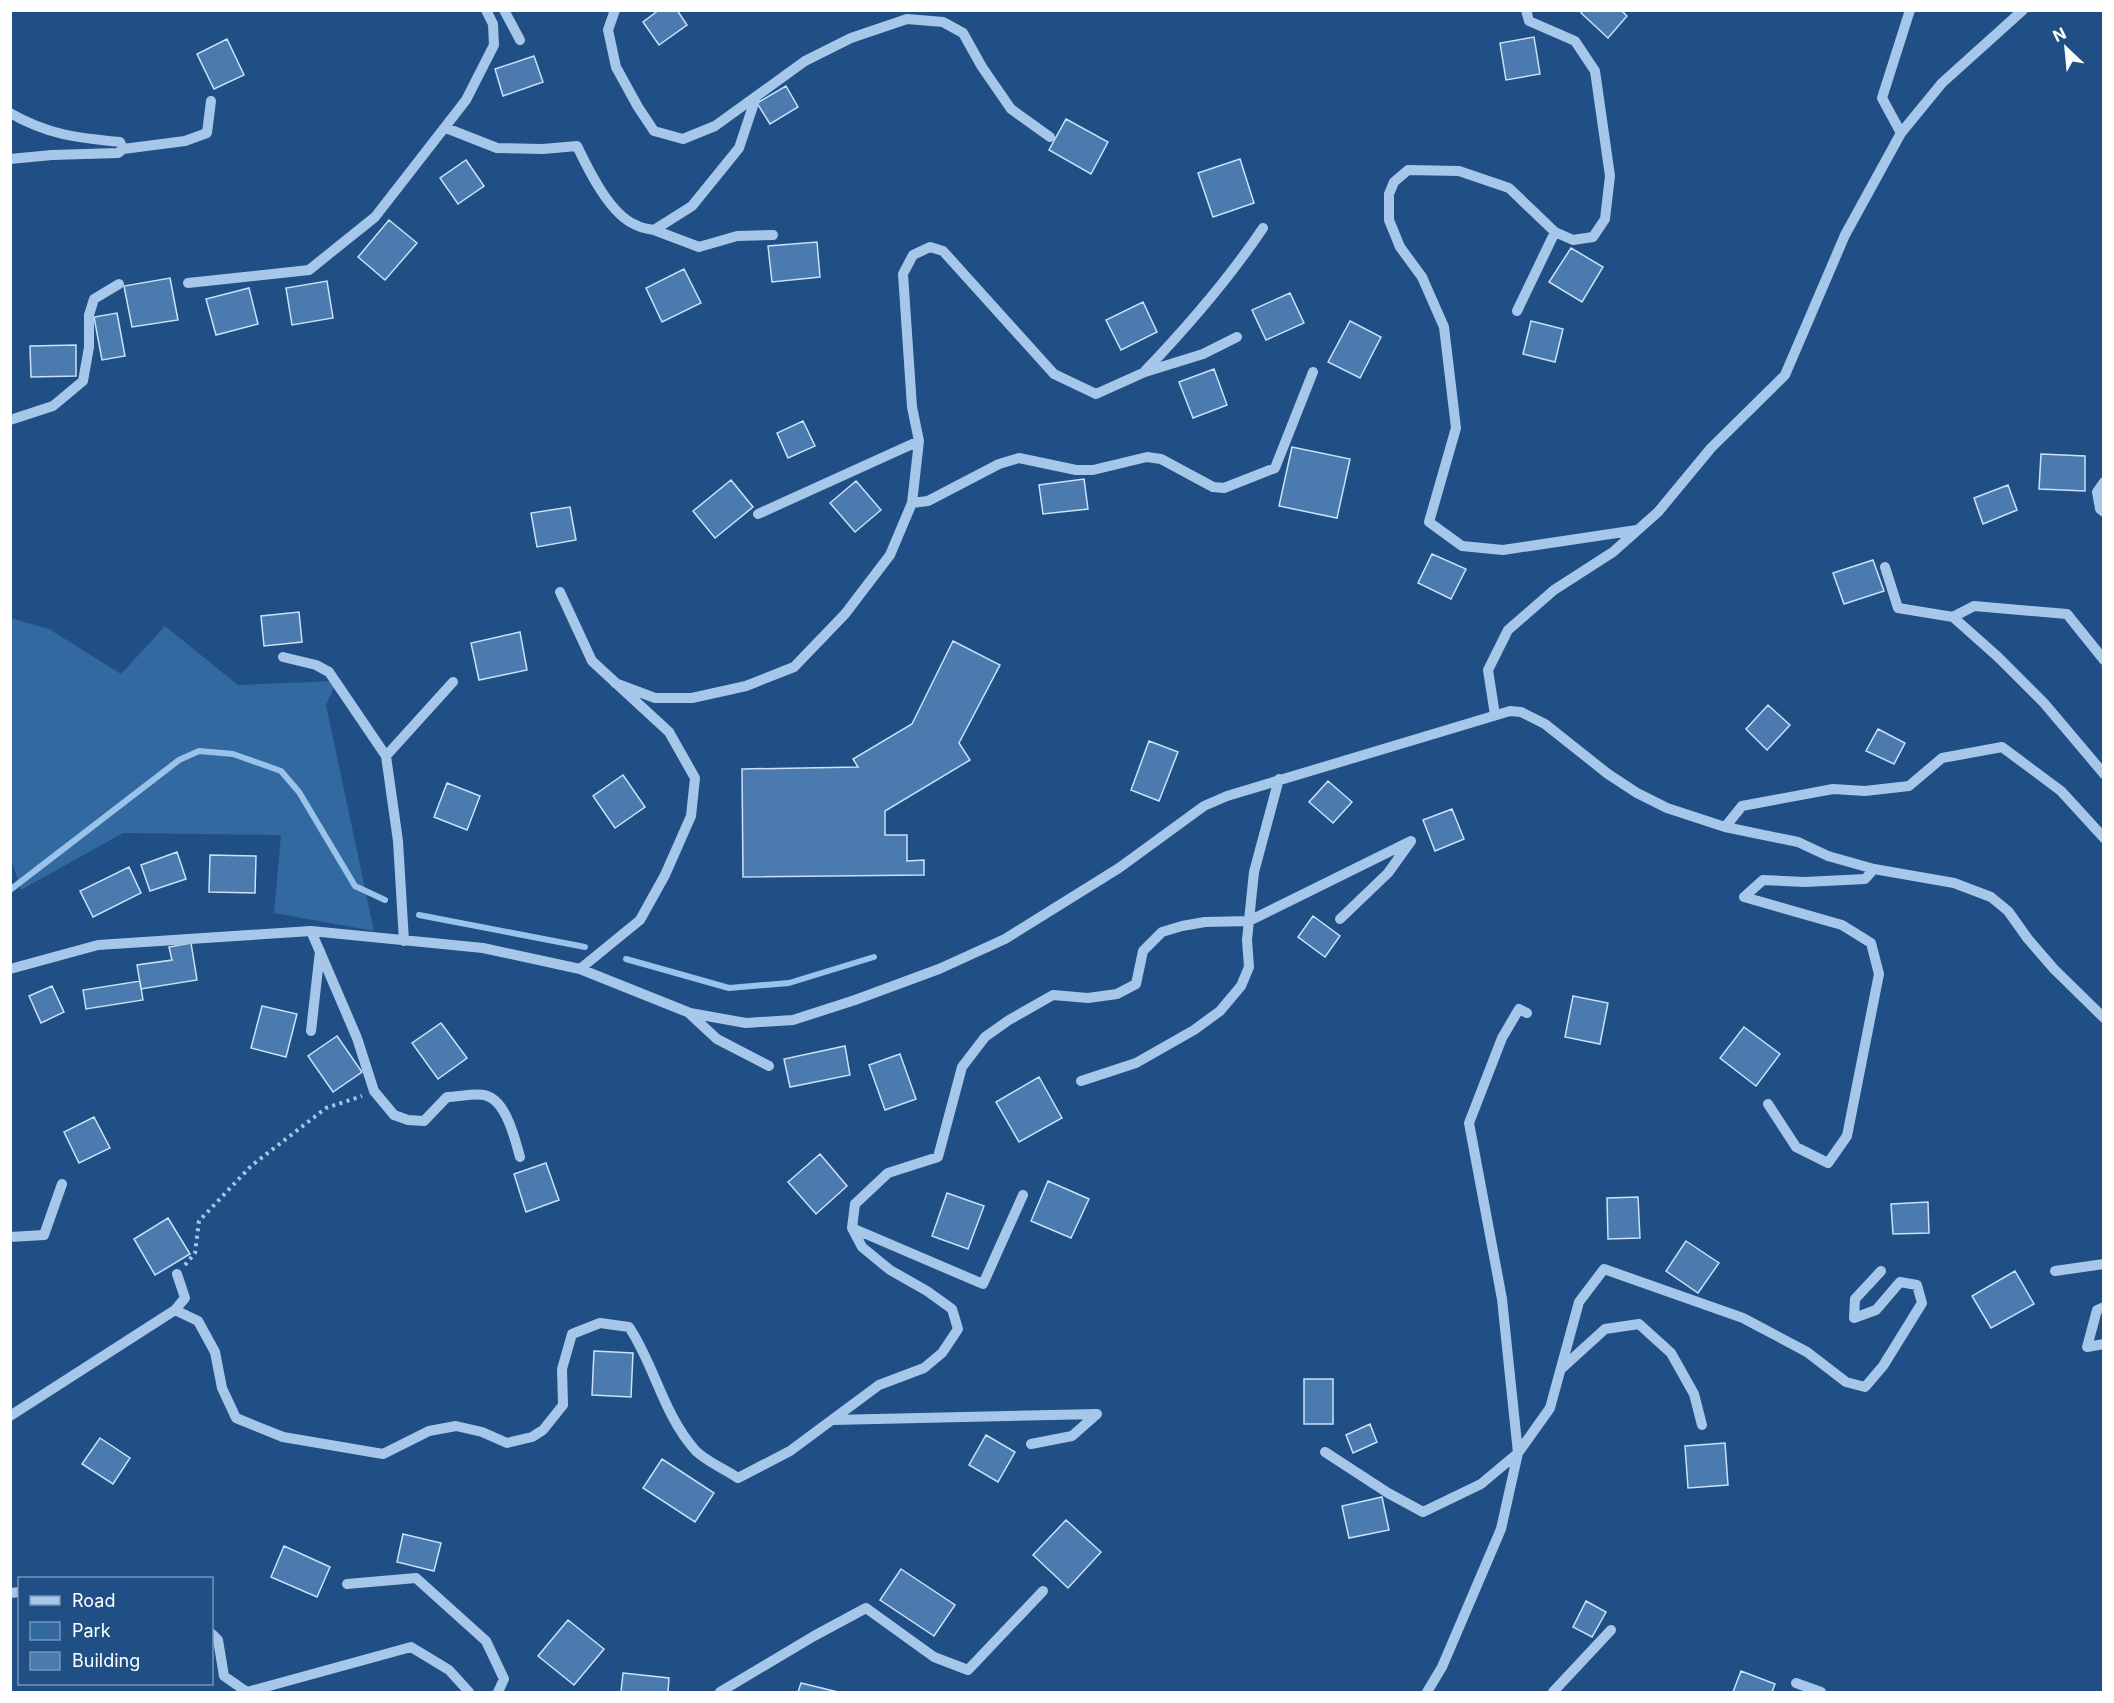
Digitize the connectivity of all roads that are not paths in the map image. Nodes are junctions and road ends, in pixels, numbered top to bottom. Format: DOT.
graph roads {
  1 [pos="486,10"];
  2 [pos="504,10"];
  3 [pos="615,10"];
  4 [pos="1526,10"];
  5 [pos="1910,10"];
  6 [pos="2023,10"];
  7 [pos="520,40"];
  8 [pos="756,97"];
  9 [pos="211,101"];
  10 [pos="10,112"];
  11 [pos="446,128"];
  12 [pos="1901,133"];
  13 [pos="1050,137"];
  14 [pos="123,149"];
  15 [pos="10,159"];
  16 [pos="1263,228"];
  17 [pos="654,230"];
  18 [pos="1555,232"];
  19 [pos="773,235"];
  20 [pos="188,283"];
  21 [pos="119,284"];
  22 [pos="1517,311"];
  23 [pos="1237,337"];
  24 [pos="1145,372"];
  25 [pos="1313,372"];
  26 [pos="10,420"];
  27 [pos="919,441"];
  28 [pos="2103,482"];
  29 [pos="912,503"];
  30 [pos="2103,512"];
  31 [pos="758,514"];
  32 [pos="1637,530"];
  33 [pos="1885,567"];
  34 [pos="560,592"];
  35 [pos="1953,617"];
  36 [pos="283,657"];
  37 [pos="2103,660"];
  38 [pos="453,682"];
  39 [pos="615,683"];
  40 [pos="1496,715"];
  41 [pos="386,756"];
  42 [pos="2103,774"];
  43 [pos="1279,779"];
  44 [pos="1725,827"];
  45 [pos="2103,838"];
  46 [pos="1874,869"];
  47 [pos="1340,919"];
  48 [pos="1250,921"];
  49 [pos="311,931"];
  50 [pos="404,941"];
  51 [pos="320,951"];
  52 [pos="10,969"];
  53 [pos="580,969"];
  54 [pos="690,1013"];
  55 [pos="1527,1013"];
  56 [pos="2103,1018"];
  57 [pos="311,1031"];
  58 [pos="769,1066"];
  59 [pos="1081,1081"];
  60 [pos="1768,1104"];
  61 [pos="520,1157"];
  62 [pos="62,1184"];
  63 [pos="1023,1195"];
  64 [pos="852,1228"];
  65 [pos="10,1238"];
  66 [pos="2103,1264"];
  67 [pos="1881,1270"];
  68 [pos="2055,1271"];
  69 [pos="177,1274"];
  70 [pos="2103,1307"];
  71 [pos="176,1310"];
  72 [pos="2103,1344"];
  73 [pos="1560,1370"];
  74 [pos="10,1416"];
  75 [pos="832,1420"];
  76 [pos="1702,1425"];
  77 [pos="1031,1444"];
  78 [pos="1325,1452"];
  79 [pos="1518,1453"];
  80 [pos="346,1584"];
  81 [pos="1043,1591"];
  82 [pos="1611,1630"];
  83 [pos="213,1635"];
  84 [pos="1796,1683"];
  85 [pos="247,1692"];
  86 [pos="469,1692"];
  87 [pos="498,1692"];
  88 [pos="720,1692"];
  89 [pos="1427,1692"];
  90 [pos="1553,1692"];
  91 [pos="1821,1692"];
  1 -- 11 [label="street"];
  2 -- 7 [label="street"];
  3 -- 8 [label="street"];
  4 -- 18 [label="street"];
  5 -- 12 [label="street"];
  6 -- 12 [label="street"];
  8 -- 13 [label="street"];
  8 -- 17 [label="street"];
  9 -- 14 [label="street"];
  10 -- 14 [label="street"];
  11 -- 17 [label="street"];
  11 -- 20 [label="street"];
  12 -- 32 [label="street"];
  14 -- 15 [label="street"];
  16 -- 24 [label="street"];
  17 -- 19 [label="street"];
  18 -- 22 [label="street"];
  18 -- 32 [label="street"];
  21 -- 26 [label="street"];
  23 -- 24 [label="street"];
  24 -- 27 [label="street"];
  25 -- 29 [label="street"];
  27 -- 29 [label="street"];
  27 -- 31 [label="street"];
  28 -- 30 [label="street"];
  29 -- 39 [label="street"];
  32 -- 40 [label="street"];
  33 -- 35 [label="street"];
  34 -- 39 [label="street"];
  35 -- 37 [label="street"];
  35 -- 42 [label="street"];
  36 -- 41 [label="street"];
  38 -- 41 [label="street"];
  39 -- 53 [label="street"];
  40 -- 43 [label="street"];
  40 -- 44 [label="street"];
  41 -- 50 [label="street"];
  43 -- 48 [label="street"];
  43 -- 54 [label="street"];
  44 -- 45 [label="street"];
  44 -- 46 [label="street"];
  46 -- 56 [label="street"];
  46 -- 60 [label="street"];
  47 -- 48 [label="street"];
  48 -- 59 [label="street"];
  48 -- 64 [label="street"];
  49 -- 50 [label="street"];
  49 -- 51 [label="street"];
  49 -- 52 [label="street"];
  50 -- 53 [label="street"];
  51 -- 57 [label="street"];
  51 -- 61 [label="street"];
  53 -- 54 [label="street"];
  54 -- 58 [label="street"];
  55 -- 79 [label="street"];
  62 -- 65 [label="street"];
  63 -- 64 [label="street"];
  64 -- 75 [label="street"];
  66 -- 68 [label="street"];
  67 -- 73 [label="street"];
  69 -- 71 [label="street"];
  70 -- 72 [label="street"];
  71 -- 74 [label="street"];
  71 -- 75 [label="street"];
  73 -- 76 [label="street"];
  73 -- 79 [label="street"];
  75 -- 77 [label="street"];
  78 -- 79 [label="street"];
  79 -- 89 [label="street"];
  80 -- 87 [label="street"];
  81 -- 88 [label="street"];
  82 -- 90 [label="street"];
  83 -- 85 [label="street"];
  84 -- 91 [label="street"];
  85 -- 86 [label="street"];
}
